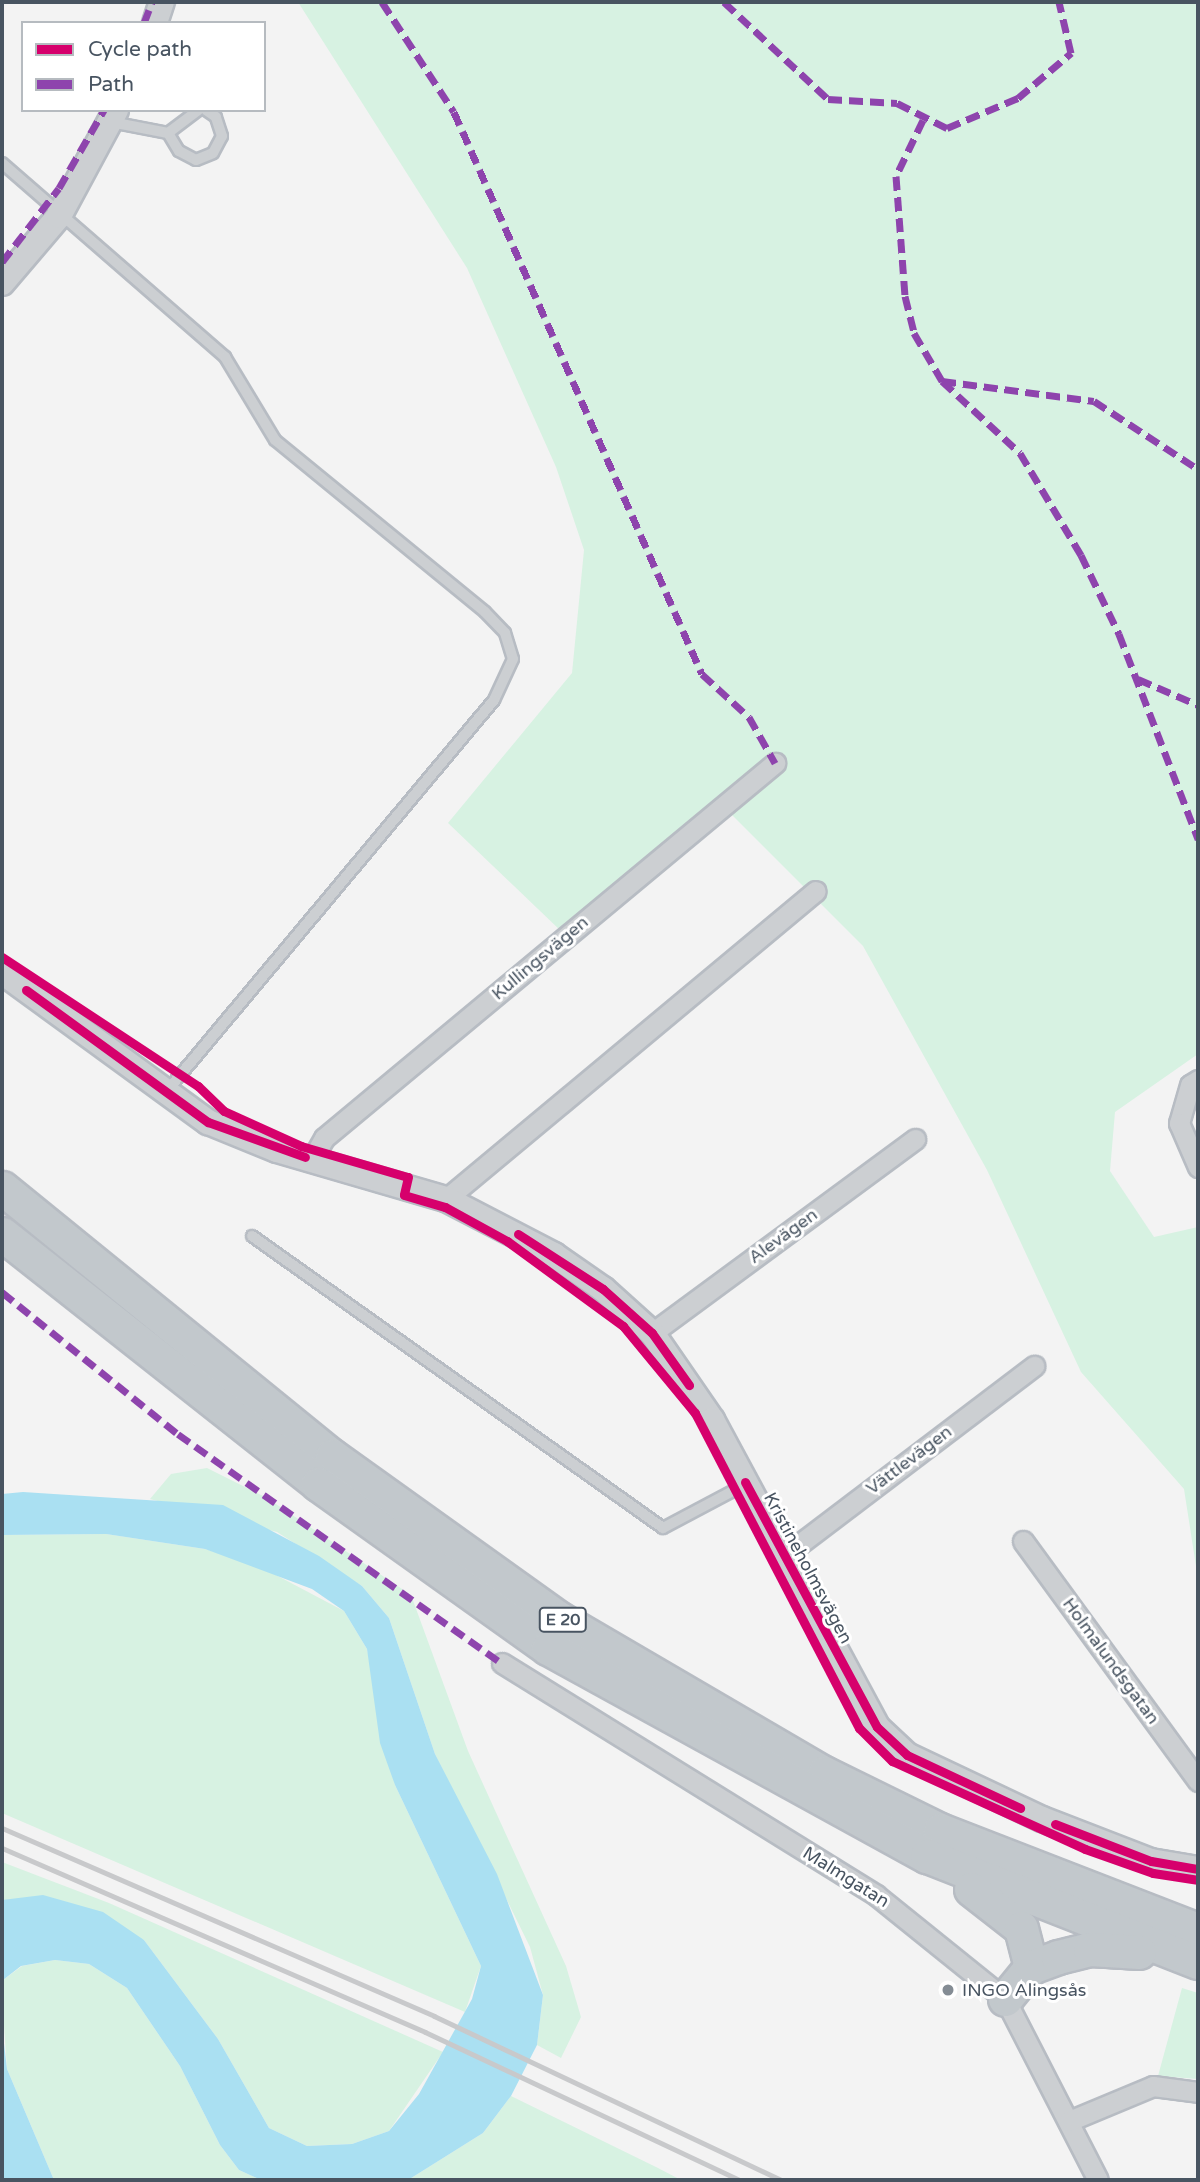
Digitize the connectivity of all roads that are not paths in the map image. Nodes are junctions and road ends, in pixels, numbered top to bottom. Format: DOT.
graph roads {
  1 [pos="162,2"];
  2 [pos="156,21"];
  3 [pos="195,112"];
  4 [pos="209,112"];
  5 [pos="113,116"];
  6 [pos="168,133"];
  7 [pos="2,163"];
  8 [pos="59,216"];
  9 [pos="2,284"];
  10 [pos="775,763"];
  11 [pos="816,891"];
  12 [pos="2,972"];
  13 [pos="1198,1080"];
  14 [pos="166,1092"];
  15 [pos="915,1139"];
  16 [pos="312,1159"];
  17 [pos="1198,1167"];
  18 [pos="2,1188"];
  19 [pos="446,1199"];
  20 [pos="2,1234"];
  21 [pos="252,1236"];
  22 [pos="652,1333"];
  23 [pos="1034,1366"];
  24 [pos="746,1484"];
  25 [pos="1023,1541"];
  26 [pos="785,1555"];
  27 [pos="502,1663"];
  28 [pos="1198,1781"];
  29 [pos="927,1856"];
  30 [pos="1198,1869"];
  31 [pos="1198,1930"];
  32 [pos="1185,1958"];
  33 [pos="1031,1967"];
  34 [pos="1005,1999"];
  35 [pos="1198,2092"];
  36 [pos="1069,2121"];
  37 [pos="1098,2180"];
  1 -- 2 [label="street"];
  3 -- 6 [label="lane"];
  4 -- 6 [label="lane"];
  5 -- 6 [label="lane"];
  5 -- 8 [label="street"];
  7 -- 8 [label="lane"];
  8 -- 9 [label="street"];
  8 -- 14 [label="lane"];
  10 -- 16 [label="street, Kullingsvägen"];
  11 -- 19 [label="street"];
  12 -- 14 [label="street, Kristineholmsvägen"];
  13 -- 17 [label="street"];
  14 -- 16 [label="street, Kristineholmsvägen"];
  15 -- 22 [label="street, Alevägen"];
  16 -- 19 [label="street, Kristineholmsvägen"];
  18 -- 31 [label="highway, E 20"];
  19 -- 22 [label="street, Kristineholmsvägen"];
  20 -- 29 [label="highway, E 20"];
  21 -- 24 [label="lane"];
  22 -- 24 [label="street, Kristineholmsvägen"];
  23 -- 26 [label="street, Vättlevägen"];
  24 -- 26 [label="street, Kristineholmsvägen"];
  25 -- 28 [label="street, Holmalundsgatan"];
  26 -- 30 [label="street, Kristineholmsvägen"];
  27 -- 34 [label="street, Malmgatan"];
  29 -- 32 [label="highway, E 20"];
  29 -- 33 [label="highway"];
  32 -- 33 [label="highway"];
  33 -- 34 [label="highway"];
  34 -- 36 [label="street, Malmgatan"];
  35 -- 36 [label="street"];
  36 -- 37 [label="street, Malmgatan"];
}
